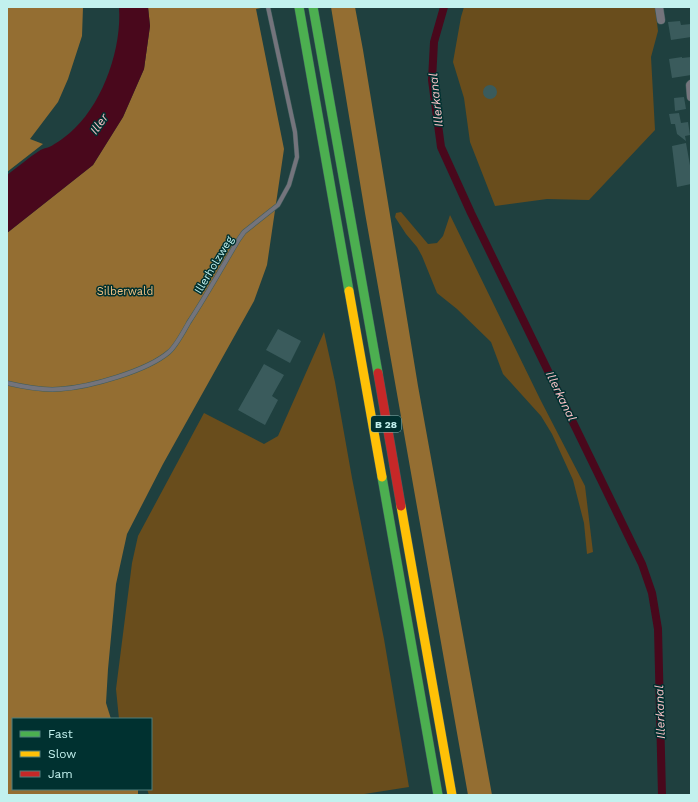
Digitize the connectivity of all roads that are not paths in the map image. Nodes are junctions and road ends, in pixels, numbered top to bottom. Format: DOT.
graph roads {
  1 [pos="268,7"];
  2 [pos="299,7"];
  3 [pos="313,7"];
  4 [pos="658,7"];
  5 [pos="661,20"];
  6 [pos="691,84"];
  7 [pos="691,98"];
  8 [pos="7,383"];
  9 [pos="438,795"];
  10 [pos="452,795"];
  1 -- 8 [label="lane, Illerholzweg"];
  2 -- 9 [label="highway, B 28"];
  3 -- 10 [label="highway, B 28"];
  4 -- 5 [label="street"];
  6 -- 7 [label="street"];
}
